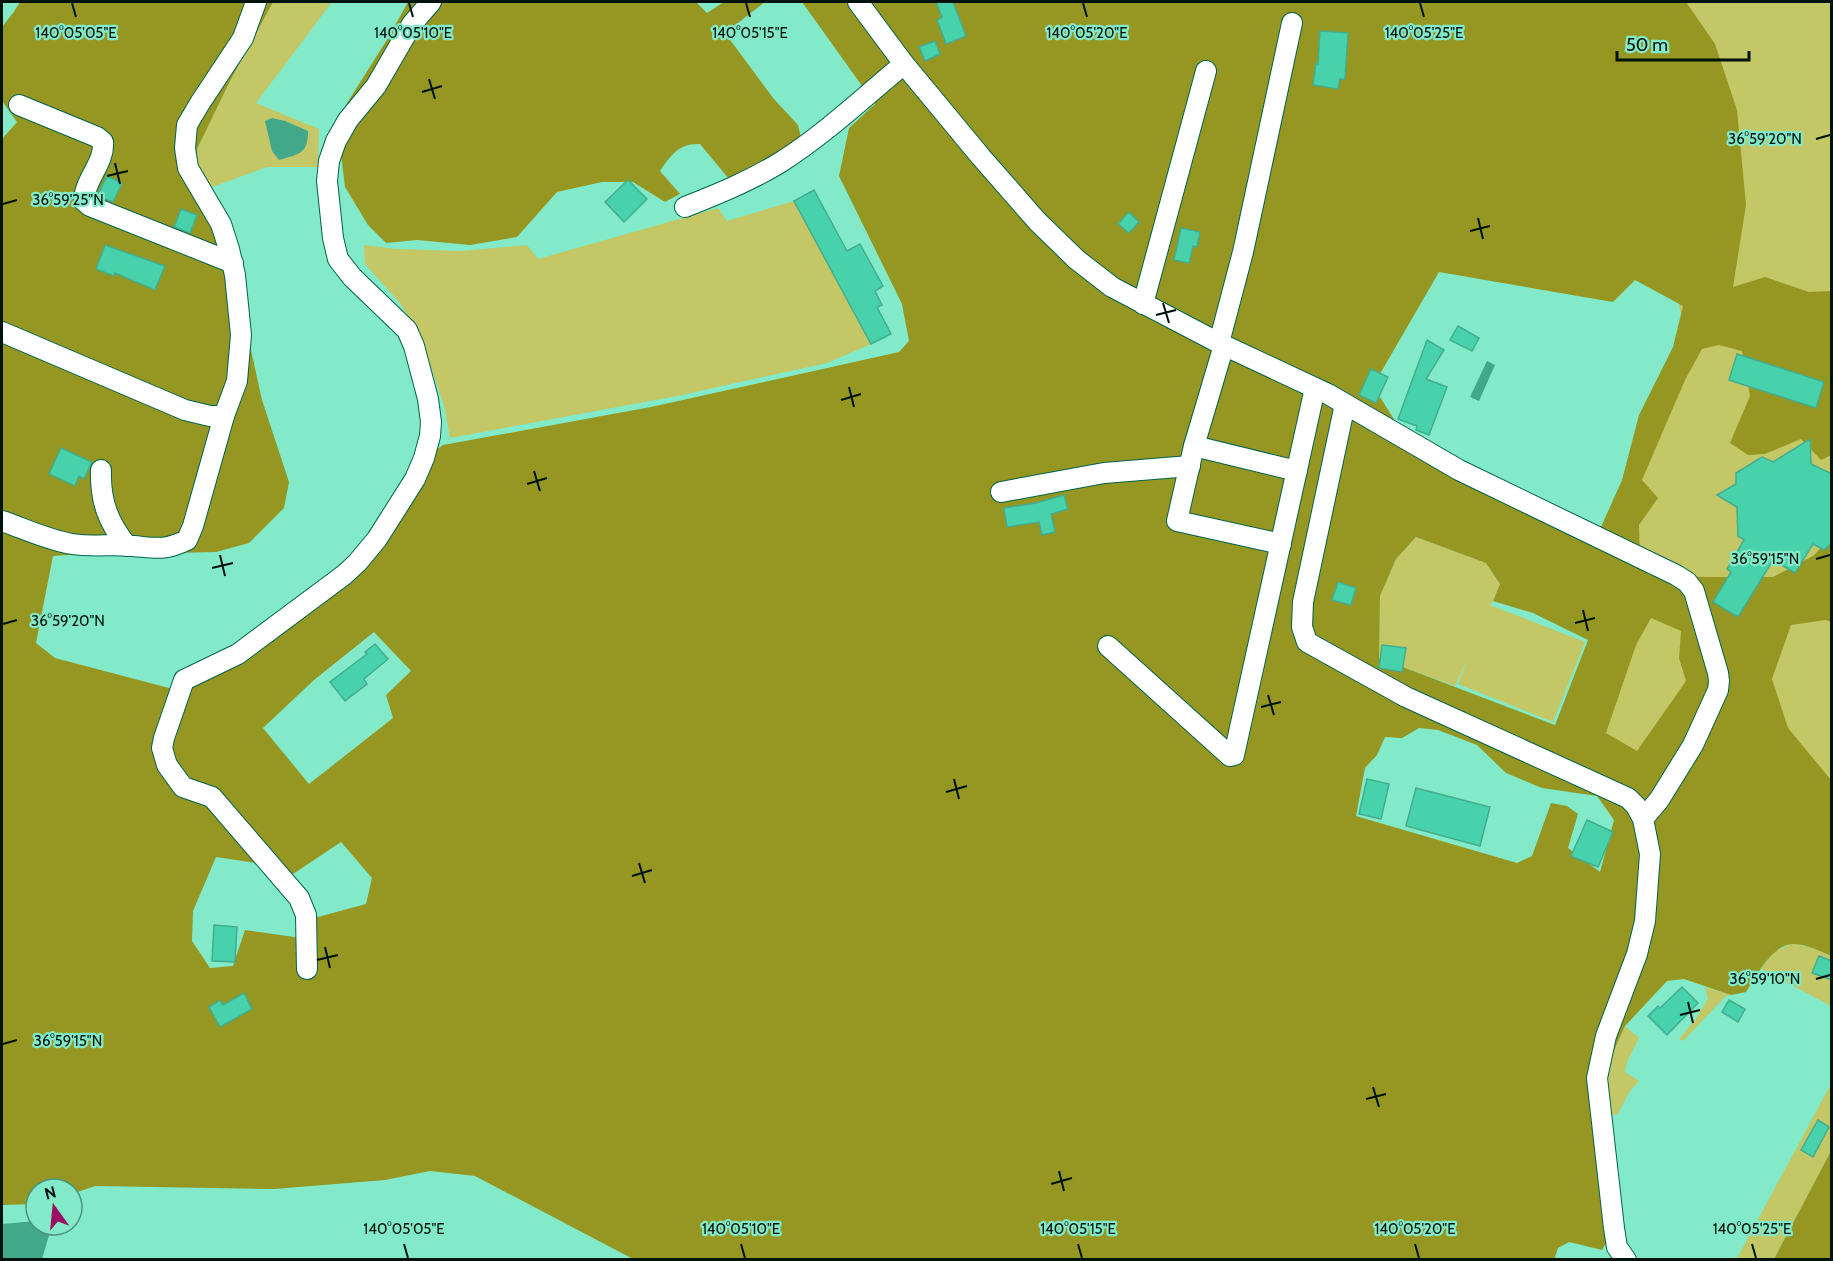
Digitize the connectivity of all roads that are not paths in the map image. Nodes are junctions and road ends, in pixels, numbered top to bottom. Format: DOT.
graph roads {
  1 [pos="256,2"];
  2 [pos="431,2"];
  3 [pos="858,2"];
  4 [pos="1292,23"];
  5 [pos="904,63"];
  6 [pos="1206,71"];
  7 [pos="19,105"];
  8 [pos="684,207"];
  9 [pos="233,264"];
  10 [pos="1143,304"];
  11 [pos="2,332"];
  12 [pos="1221,344"];
  13 [pos="1315,388"];
  14 [pos="1345,404"];
  15 [pos="224,416"];
  16 [pos="1194,446"];
  17 [pos="1190,466"];
  18 [pos="101,470"];
  19 [pos="1297,471"];
  20 [pos="1001,492"];
  21 [pos="2,521"];
  22 [pos="1281,544"];
  23 [pos="127,546"];
  24 [pos="1108,646"];
  25 [pos="1643,819"];
  26 [pos="307,969"];
  27 [pos="1626,1260"];
  1 -- 9 [label="street"];
  2 -- 26 [label="street"];
  3 -- 5 [label="street"];
  4 -- 12 [label="street"];
  5 -- 8 [label="street"];
  5 -- 10 [label="street"];
  6 -- 10 [label="street"];
  7 -- 9 [label="street"];
  9 -- 15 [label="street"];
  10 -- 12 [label="street"];
  11 -- 15 [label="street"];
  12 -- 13 [label="street"];
  12 -- 16 [label="street"];
  13 -- 14 [label="street"];
  13 -- 19 [label="street"];
  14 -- 25 [label="street"];
  14 -- 25 [label="street"];
  15 -- 23 [label="street"];
  16 -- 17 [label="street"];
  16 -- 19 [label="street"];
  17 -- 20 [label="street"];
  17 -- 22 [label="street"];
  18 -- 23 [label="street"];
  19 -- 22 [label="street"];
  21 -- 23 [label="street"];
  22 -- 24 [label="street"];
  25 -- 27 [label="street"];
}
